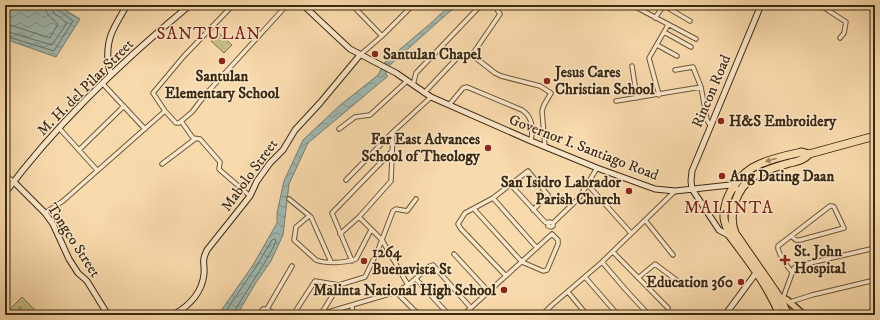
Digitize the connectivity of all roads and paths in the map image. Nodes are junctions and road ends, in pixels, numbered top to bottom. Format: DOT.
graph roads {
  1 [pos="127,5"];
  2 [pos="190,5"];
  3 [pos="233,5"];
  4 [pos="287,5"];
  5 [pos="303,5"];
  6 [pos="352,5"];
  7 [pos="414,5"];
  8 [pos="481,5"];
  9 [pos="489,5"];
  10 [pos="632,5"];
  11 [pos="664,5"];
  12 [pos="761,5"];
  13 [pos="820,5"];
  14 [pos="655,18"];
  15 [pos="690,21"];
  16 [pos="668,25"];
  17 [pos="664,32"];
  18 [pos="382,36"];
  19 [pos="840,38"];
  20 [pos="696,39"];
  21 [pos="657,45"];
  22 [pos="691,47"];
  23 [pos="360,55"];
  24 [pos="472,55"];
  25 [pos="677,56"];
  26 [pos="632,66"];
  27 [pos="675,70"];
  28 [pos="111,74"];
  29 [pos="407,81"];
  30 [pos="102,83"];
  31 [pos="413,85"];
  32 [pos="701,87"];
  33 [pos="424,92"];
  34 [pos="659,95"];
  35 [pos="431,97"];
  36 [pos="637,98"];
  37 [pos="616,101"];
  38 [pos="449,105"];
  39 [pos="124,106"];
  40 [pos="165,111"];
  41 [pos="181,121"];
  42 [pos="710,125"];
  43 [pos="59,128"];
  44 [pos="145,128"];
  45 [pos="339,129"];
  46 [pos="393,132"];
  47 [pos="875,136"];
  48 [pos="195,139"];
  49 [pos="531,141"];
  50 [pos="545,147"];
  51 [pos="79,150"];
  52 [pos="392,151"];
  53 [pos="162,164"];
  54 [pos="597,168"];
  55 [pos="97,170"];
  56 [pos="5,175"];
  57 [pos="346,180"];
  58 [pos="14,182"];
  59 [pos="588,184"];
  60 [pos="510,185"];
  61 [pos="734,187"];
  62 [pos="692,189"];
  63 [pos="675,191"];
  64 [pos="5,193"];
  65 [pos="250,196"];
  66 [pos="493,198"];
  67 [pos="289,199"];
  68 [pos="416,199"];
  69 [pos="474,209"];
  70 [pos="533,210"];
  71 [pos="45,213"];
  72 [pos="309,216"];
  73 [pos="359,217"];
  74 [pos="645,220"];
  75 [pos="553,222"];
  76 [pos="548,223"];
  77 [pos="551,227"];
  78 [pos="849,227"];
  79 [pos="844,228"];
  80 [pos="371,230"];
  81 [pos="631,233"];
  82 [pos="340,234"];
  83 [pos="552,234"];
  84 [pos="730,236"];
  85 [pos="791,236"];
  86 [pos="382,240"];
  87 [pos="537,248"];
  88 [pos="742,248"];
  89 [pos="875,248"];
  90 [pos="613,252"];
  91 [pos="454,254"];
  92 [pos="672,255"];
  93 [pos="748,256"];
  94 [pos="352,261"];
  95 [pos="331,262"];
  96 [pos="522,262"];
  97 [pos="602,262"];
  98 [pos="292,266"];
  99 [pos="792,272"];
  100 [pos="756,273"];
  101 [pos="506,276"];
  102 [pos="585,277"];
  103 [pos="638,278"];
  104 [pos="416,279"];
  105 [pos="875,280"];
  106 [pos="679,282"];
  107 [pos="339,285"];
  108 [pos="408,285"];
  109 [pos="396,292"];
  110 [pos="489,292"];
  111 [pos="568,292"];
  112 [pos="779,299"];
  113 [pos="790,302"];
  114 [pos="352,305"];
  115 [pos="472,308"];
  116 [pos="668,308"];
  117 [pos="267,309"];
  118 [pos="418,314"];
  119 [pos="108,315"];
  120 [pos="173,315"];
  121 [pos="259,315"];
  122 [pos="277,315"];
  123 [pos="293,315"];
  124 [pos="320,315"];
  125 [pos="353,315"];
  126 [pos="410,315"];
  127 [pos="449,315"];
  128 [pos="463,315"];
  129 [pos="542,315"];
  130 [pos="587,315"];
  131 [pos="618,315"];
  132 [pos="649,315"];
  133 [pos="725,315"];
  134 [pos="780,315"];
  135 [pos="788,315"];
  136 [pos="804,315"];
  1 -- 28 [label="main road"];
  2 -- 28 [label="main road, M. H. del Pilar Street"];
  3 -- 40 [label="street"];
  4 -- 41 [label="street"];
  5 -- 23 [label="main road, Governor I. Santiago Road"];
  6 -- 18 [label="street"];
  7 -- 18 [label="street"];
  8 -- 31 [label="street"];
  9 -- 24 [label="street"];
  10 -- 14 [label="street"];
  11 -- 14 [label="street"];
  11 -- 15 [label="street"];
  12 -- 42 [label="main road, Rincon Road"];
  13 -- 19 [label="street"];
  14 -- 16 [label="street"];
  16 -- 17 [label="street"];
  16 -- 20 [label="street"];
  17 -- 21 [label="street"];
  17 -- 22 [label="street"];
  18 -- 23 [label="street"];
  21 -- 25 [label="street"];
  21 -- 34 [label="street"];
  23 -- 29 [label="main road, Governor I. Santiago Road"];
  23 -- 65 [label="main road, Mabolo Street"];
  24 -- 33 [label="street"];
  24 -- 50 [label="street"];
  26 -- 36 [label="street"];
  27 -- 32 [label="street"];
  28 -- 30 [label="main road, M. H. del Pilar Street"];
  29 -- 31 [label="main road, Governor I. Santiago Road"];
  29 -- 45 [label="street"];
  30 -- 39 [label="street"];
  30 -- 43 [label="main road, M. H. del Pilar Street"];
  31 -- 33 [label="main road, Governor I. Santiago Road"];
  32 -- 34 [label="street"];
  32 -- 42 [label="street"];
  33 -- 35 [label="main road, Governor I. Santiago Road"];
  34 -- 36 [label="street"];
  35 -- 38 [label="main road, Governor I. Santiago Road"];
  35 -- 46 [label="street"];
  36 -- 37 [label="street"];
  38 -- 49 [label="main road, Governor I. Santiago Road"];
  38 -- 49 [label="street"];
  39 -- 44 [label="street"];
  39 -- 51 [label="street"];
  40 -- 41 [label="street"];
  40 -- 44 [label="street"];
  41 -- 48 [label="street"];
  42 -- 62 [label="main road, Rincon Road"];
  43 -- 51 [label="street"];
  43 -- 58 [label="main road, M. H. del Pilar Street"];
  44 -- 55 [label="street"];
  46 -- 52 [label="street"];
  46 -- 57 [label="street"];
  47 -- 61 [label="highway"];
  48 -- 53 [label="street"];
  48 -- 65 [label="street"];
  49 -- 50 [label="main road, Governor I. Santiago Road"];
  50 -- 54 [label="main road, Governor I. Santiago Road"];
  51 -- 55 [label="street"];
  52 -- 73 [label="street"];
  52 -- 82 [label="street"];
  54 -- 59 [label="street"];
  54 -- 63 [label="main road, Governor I. Santiago Road"];
  55 -- 71 [label="street"];
  56 -- 58 [label="street"];
  58 -- 64 [label="main road, M. H. del Pilar Street"];
  58 -- 71 [label="main road, Tongco Street"];
  59 -- 75 [label="street"];
  59 -- 81 [label="street"];
  60 -- 66 [label="street"];
  60 -- 70 [label="street"];
  60 -- 70 [label="street"];
  61 -- 62 [label="main road, Governor I. Santiago Road"];
  61 -- 84 [label="highway"];
  61 -- 88 [label="highway"];
  62 -- 63 [label="main road, Governor I. Santiago Road"];
  62 -- 84 [label="main road"];
  63 -- 74 [label="street"];
  65 -- 120 [label="main road, Mabolo Street"];
  66 -- 69 [label="street"];
  66 -- 87 [label="street"];
  67 -- 72 [label="street"];
  68 -- 86 [label="street"];
  69 -- 96 [label="street"];
  69 -- 101 [label="street"];
  70 -- 76 [label="street"];
  71 -- 119 [label="main road, Tongco Street"];
  72 -- 95 [label="street"];
  72 -- 95 [label="street"];
  73 -- 80 [label="street"];
  73 -- 82 [label="street"];
  74 -- 81 [label="street"];
  74 -- 92 [label="street"];
  75 -- 76 [label="street"];
  75 -- 77 [label="street"];
  76 -- 77 [label="street"];
  77 -- 83 [label="street"];
  78 -- 79 [label="street"];
  79 -- 85 [label="street"];
  79 -- 85 [label="street"];
  80 -- 86 [label="street"];
  80 -- 94 [label="street"];
  81 -- 90 [label="street"];
  82 -- 94 [label="street"];
  83 -- 87 [label="street"];
  83 -- 96 [label="street"];
  84 -- 88 [label="highway"];
  85 -- 99 [label="street"];
  86 -- 107 [label="street"];
  86 -- 108 [label="street"];
  87 -- 96 [label="street"];
  88 -- 93 [label="highway"];
  89 -- 99 [label="street"];
  90 -- 97 [label="street"];
  90 -- 103 [label="street"];
  91 -- 110 [label="street"];
  93 -- 100 [label="highway"];
  93 -- 112 [label="highway"];
  94 -- 95 [label="street"];
  96 -- 101 [label="street"];
  97 -- 102 [label="street"];
  97 -- 132 [label="street"];
  98 -- 117 [label="street"];
  99 -- 112 [label="street"];
  100 -- 112 [label="highway"];
  100 -- 133 [label="main road"];
  101 -- 110 [label="street"];
  102 -- 111 [label="street"];
  102 -- 131 [label="street"];
  103 -- 106 [label="street"];
  103 -- 116 [label="street"];
  104 -- 108 [label="street"];
  104 -- 115 [label="street"];
  104 -- 127 [label="street"];
  105 -- 113 [label="street"];
  107 -- 123 [label="street"];
  107 -- 124 [label="street"];
  108 -- 109 [label="street"];
  109 -- 114 [label="street"];
  109 -- 118 [label="street"];
  110 -- 115 [label="street"];
  111 -- 129 [label="street"];
  111 -- 130 [label="street"];
  112 -- 113 [label="main road"];
  112 -- 134 [label="highway"];
  112 -- 135 [label="highway"];
  113 -- 136 [label="main road"];
  114 -- 124 [label="street"];
  114 -- 125 [label="street"];
  115 -- 128 [label="street"];
  117 -- 121 [label="street"];
  117 -- 122 [label="street"];
  118 -- 126 [label="street"];
}
